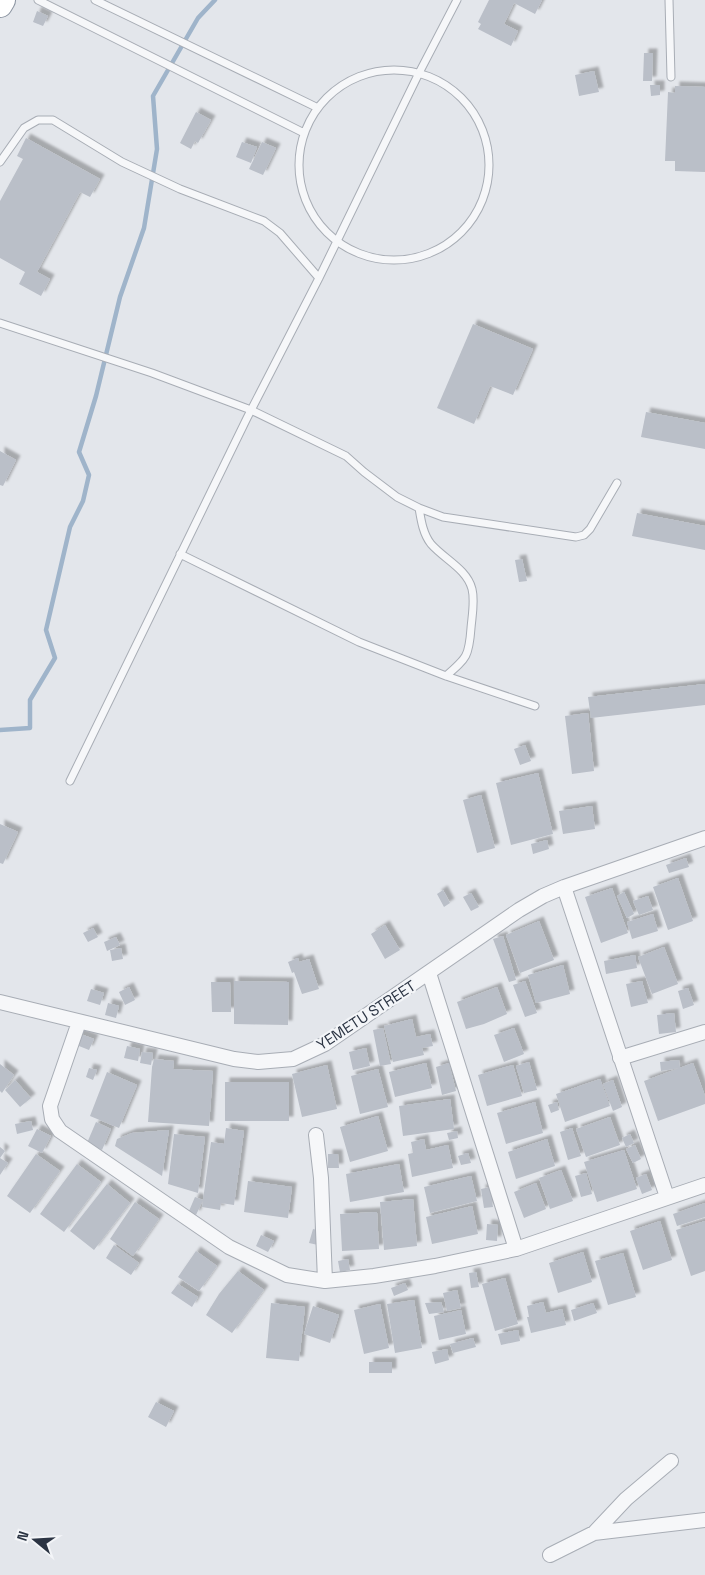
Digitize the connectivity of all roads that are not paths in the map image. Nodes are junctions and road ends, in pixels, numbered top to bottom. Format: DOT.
graph roads {
  1 [pos="2,0"];
  2 [pos="38,0"];
  3 [pos="96,0"];
  4 [pos="457,0"];
  5 [pos="670,0"];
  6 [pos="0,5"];
  7 [pos="419,73"];
  8 [pos="671,77"];
  9 [pos="316,107"];
  10 [pos="304,133"];
  11 [pos="0,162"];
  12 [pos="338,239"];
  13 [pos="319,278"];
  14 [pos="0,323"];
  15 [pos="251,410"];
  16 [pos="617,483"];
  17 [pos="419,508"];
  18 [pos="180,554"];
  19 [pos="446,676"];
  20 [pos="535,706"];
  21 [pos="70,781"];
  22 [pos="705,838"];
  23 [pos="564,886"];
  24 [pos="430,973"];
  25 [pos="0,1002"];
  26 [pos="80,1022"];
  27 [pos="705,1032"];
  28 [pos="620,1058"];
  29 [pos="316,1135"];
  30 [pos="705,1186"];
  31 [pos="666,1197"];
  32 [pos="516,1249"];
  33 [pos="325,1282"];
  34 [pos="671,1461"];
  35 [pos="705,1520"];
  36 [pos="594,1533"];
  37 [pos="550,1555"];
  1 -- 6 [label="highway"];
  2 -- 10 [label="lane"];
  3 -- 9 [label="lane"];
  4 -- 7 [label="lane"];
  5 -- 8 [label="lane"];
  7 -- 9 [label="lane"];
  7 -- 12 [label="lane"];
  7 -- 12 [label="lane"];
  9 -- 10 [label="lane"];
  10 -- 12 [label="lane"];
  11 -- 13 [label="lane"];
  12 -- 13 [label="lane"];
  13 -- 15 [label="lane"];
  14 -- 15 [label="lane"];
  15 -- 17 [label="lane"];
  15 -- 18 [label="lane"];
  16 -- 17 [label="lane"];
  17 -- 19 [label="lane"];
  18 -- 19 [label="lane"];
  18 -- 21 [label="lane"];
  19 -- 20 [label="lane"];
  22 -- 23 [label="street, YEMETU STREET"];
  23 -- 24 [label="street, YEMETU STREET"];
  23 -- 28 [label="street"];
  24 -- 26 [label="street, YEMETU STREET"];
  24 -- 32 [label="street"];
  25 -- 26 [label="street, YEMETU STREET"];
  26 -- 33 [label="street"];
  27 -- 28 [label="street"];
  28 -- 31 [label="street"];
  29 -- 33 [label="street"];
  30 -- 31 [label="street"];
  31 -- 32 [label="street"];
  32 -- 33 [label="street"];
  34 -- 36 [label="street"];
  35 -- 36 [label="street"];
  36 -- 37 [label="street"];
}
